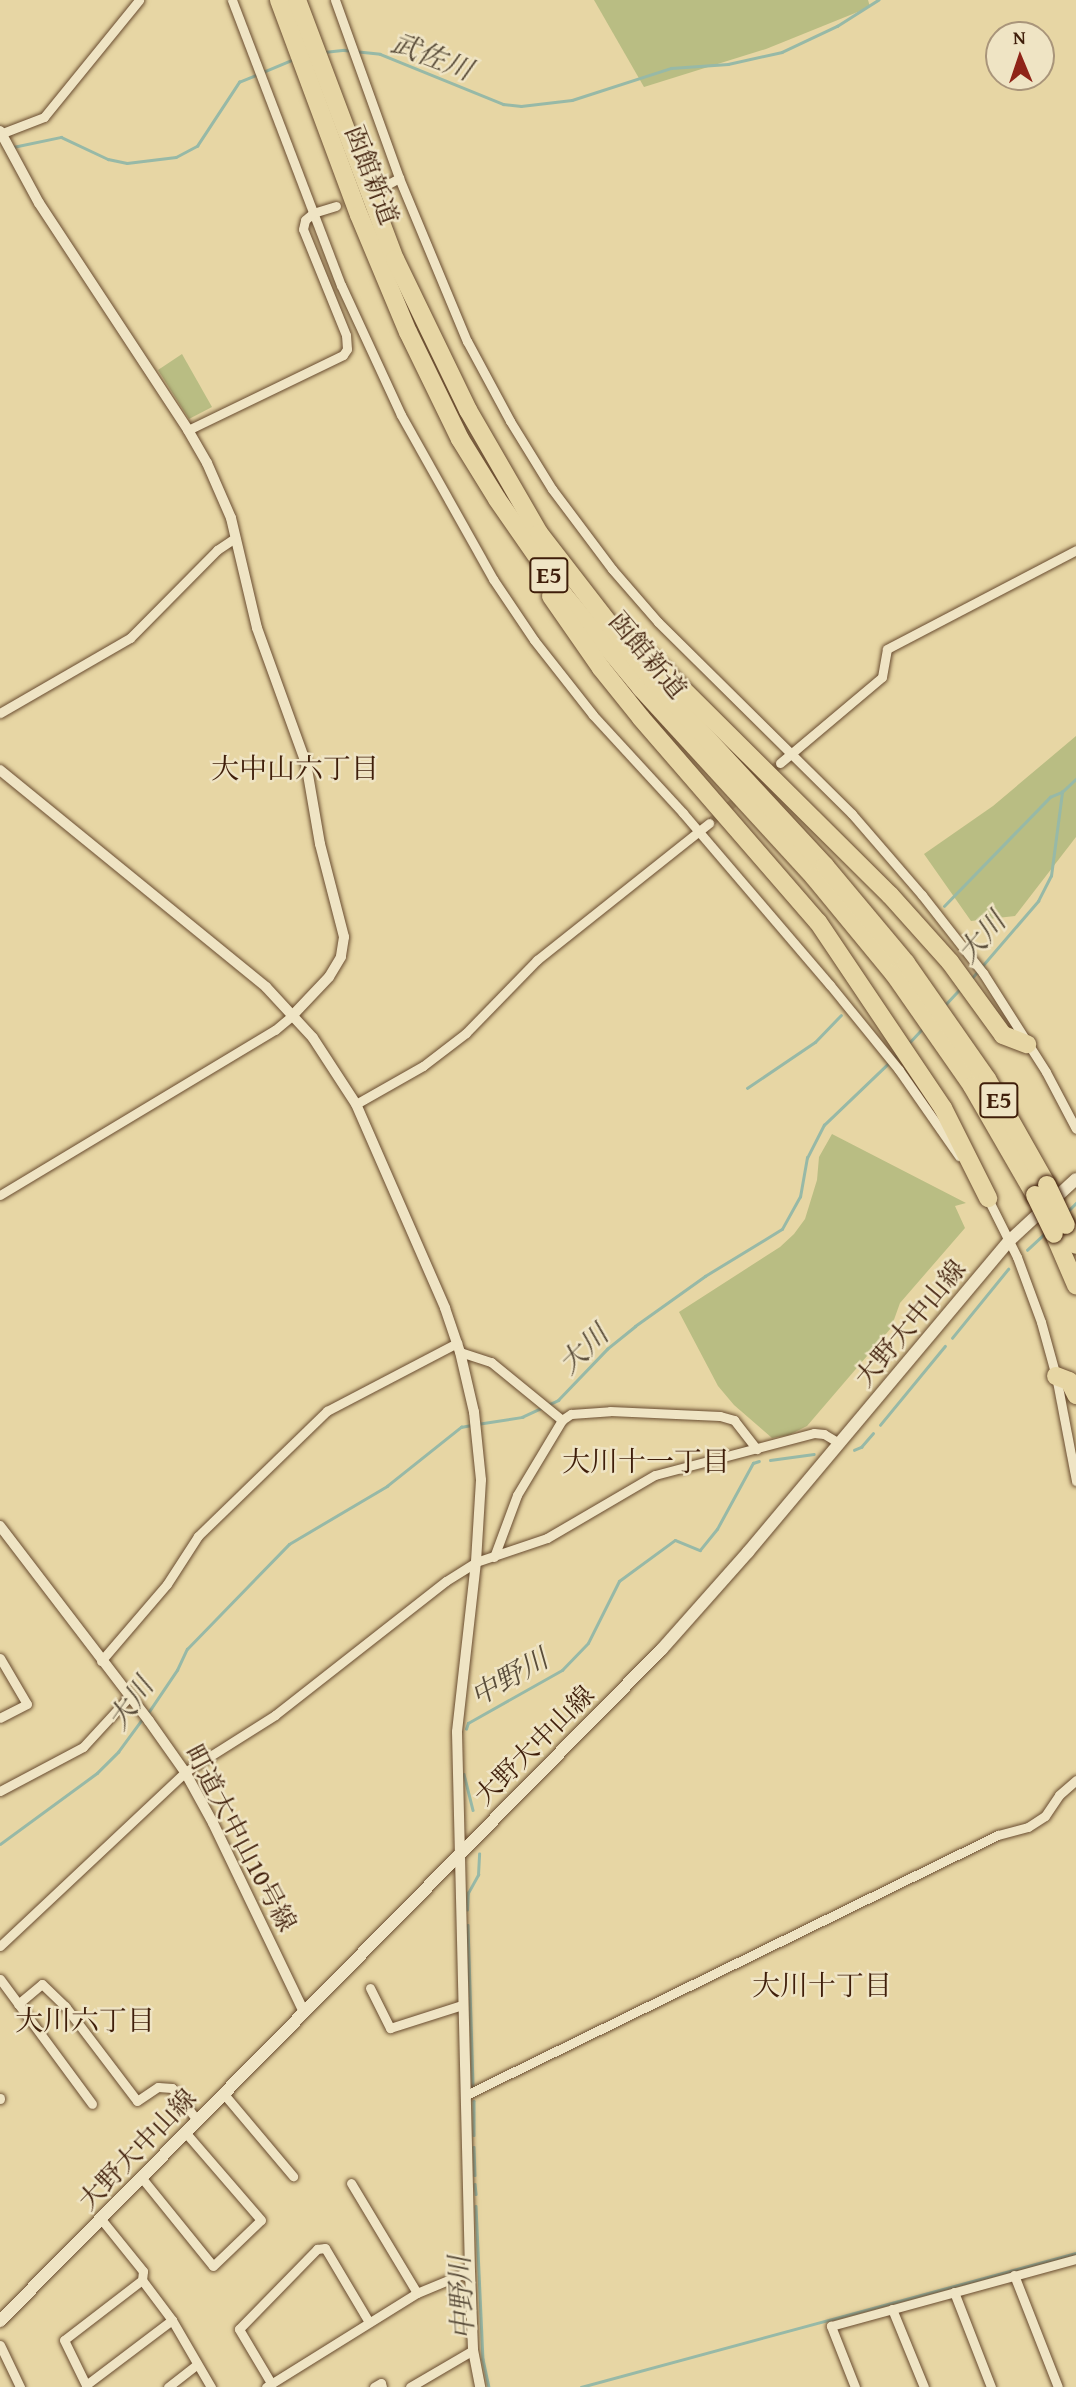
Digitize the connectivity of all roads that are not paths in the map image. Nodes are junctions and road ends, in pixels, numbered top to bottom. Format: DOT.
graph roads {
  1 [pos="139,0"];
  2 [pos="232,0"];
  3 [pos="279,0"];
  4 [pos="297,0"];
  5 [pos="335,0"];
  6 [pos="301,35"];
  7 [pos="314,70"];
  8 [pos="1,135"];
  9 [pos="399,178"];
  10 [pos="381,188"];
  11 [pos="336,206"];
  12 [pos="313,213"];
  13 [pos="188,430"];
  14 [pos="460,439"];
  15 [pos="539,533"];
  16 [pos="235,538"];
  17 [pos="1076,550"];
  18 [pos="0,713"];
  19 [pos="791,755"];
  20 [pos="780,763"];
  21 [pos="0,770"];
  22 [pos="709,823"];
  23 [pos="699,832"];
  24 [pos="920,994"];
  25 [pos="293,1015"];
  26 [pos="1027,1044"];
  27 [pos="904,1063"];
  28 [pos="355,1104"];
  29 [pos="1076,1129"];
  30 [pos="1076,1179"];
  31 [pos="0,1195"];
  32 [pos="988,1198"];
  33 [pos="1060,1229"];
  34 [pos="1009,1241"];
  35 [pos="1076,1245"];
  36 [pos="1076,1285"];
  37 [pos="458,1348"];
  38 [pos="1056,1376"];
  39 [pos="1076,1395"];
  40 [pos="562,1420"];
  41 [pos="839,1443"];
  42 [pos="757,1449"];
  43 [pos="1076,1481"];
  44 [pos="0,1526"];
  45 [pos="494,1557"];
  46 [pos="476,1562"];
  47 [pos="0,1658"];
  48 [pos="101,1661"];
  49 [pos="133,1700"];
  50 [pos="0,1718"];
  51 [pos="185,1772"];
  52 [pos="1076,1780"];
  53 [pos="0,1791"];
  54 [pos="459,1854"];
  55 [pos="0,1946"];
  56 [pos="0,1979"];
  57 [pos="370,1988"];
  58 [pos="19,2004"];
  59 [pos="462,2005"];
  60 [pos="304,2012"];
  61 [pos="223,2093"];
  62 [pos="466,2095"];
  63 [pos="92,2104"];
  64 [pos="197,2120"];
  65 [pos="186,2132"];
  66 [pos="293,2176"];
  67 [pos="141,2178"];
  68 [pos="351,2183"];
  69 [pos="101,2219"];
  70 [pos="1076,2259"];
  71 [pos="470,2271"];
  72 [pos="1014,2275"];
  73 [pos="142,2280"];
  74 [pos="954,2292"];
  75 [pos="417,2293"];
  76 [pos="892,2309"];
  77 [pos="0,2320"];
  78 [pos="172,2320"];
  79 [pos="369,2322"];
  80 [pos="0,2345"];
  81 [pos="473,2350"];
  82 [pos="198,2364"];
  83 [pos="269,2385"];
  84 [pos="20,2387"];
  85 [pos="168,2387"];
  86 [pos="211,2387"];
  87 [pos="374,2387"];
  88 [pos="382,2387"];
  89 [pos="411,2387"];
  90 [pos="480,2387"];
  91 [pos="855,2387"];
  92 [pos="924,2387"];
  93 [pos="991,2387"];
  94 [pos="1058,2387"];
  1 -- 8 [label="street"];
  2 -- 12 [label="street"];
  3 -- 6 [label="highway, 函館新道 / E5"];
  4 -- 6 [label="highway, 函館新道 / E5"];
  5 -- 9 [label="street"];
  6 -- 7 [label="highway, 函館新道 / E5"];
  7 -- 14 [label="highway, 函館新道 / E5"];
  7 -- 15 [label="highway, 函館新道 / E5"];
  8 -- 13 [label="street"];
  9 -- 10 [label="street"];
  9 -- 19 [label="street"];
  11 -- 12 [label="street"];
  12 -- 13 [label="street"];
  12 -- 23 [label="street"];
  13 -- 16 [label="street"];
  14 -- 24 [label="highway, 函館新道 / E5"];
  14 -- 27 [label="highway"];
  15 -- 24 [label="highway, 函館新道 / E5"];
  15 -- 26 [label="highway"];
  16 -- 18 [label="street"];
  16 -- 25 [label="street"];
  17 -- 19 [label="street"];
  19 -- 20 [label="street"];
  19 -- 26 [label="street"];
  21 -- 25 [label="street"];
  22 -- 23 [label="street"];
  23 -- 27 [label="street"];
  23 -- 28 [label="street"];
  24 -- 33 [label="highway, 函館新道 / E5, bridge"];
  25 -- 28 [label="street"];
  25 -- 31 [label="street"];
  26 -- 29 [label="street"];
  27 -- 32 [label="highway"];
  28 -- 37 [label="street"];
  30 -- 34 [label="main road, 大野大中山線"];
  32 -- 34 [label="street"];
  33 -- 35 [label="highway, 函館新道 / E5"];
  33 -- 36 [label="highway, 函館新道 / E5"];
  34 -- 38 [label="street"];
  34 -- 41 [label="main road, 大野大中山線"];
  37 -- 40 [label="street"];
  37 -- 46 [label="street"];
  37 -- 48 [label="street"];
  38 -- 39 [label="highway"];
  38 -- 43 [label="street"];
  40 -- 42 [label="street"];
  40 -- 45 [label="street"];
  41 -- 42 [label="street"];
  41 -- 54 [label="main road, 大野大中山線"];
  42 -- 45 [label="street"];
  44 -- 48 [label="street, 町道大中山10号線"];
  45 -- 46 [label="street"];
  46 -- 51 [label="street"];
  46 -- 54 [label="street"];
  47 -- 50 [label="street"];
  48 -- 49 [label="street, 町道大中山10号線"];
  49 -- 51 [label="street, 町道大中山10号線"];
  49 -- 53 [label="street"];
  51 -- 55 [label="street"];
  51 -- 60 [label="street, 町道大中山10号線"];
  52 -- 62 [label="street"];
  54 -- 59 [label="street"];
  54 -- 60 [label="main road, 大野大中山線"];
  56 -- 58 [label="street"];
  57 -- 59 [label="street"];
  58 -- 63 [label="street"];
  58 -- 64 [label="street"];
  59 -- 62 [label="street"];
  60 -- 61 [label="main road, 大野大中山線"];
  61 -- 64 [label="main road, 大野大中山線"];
  61 -- 66 [label="street"];
  62 -- 71 [label="street"];
  64 -- 65 [label="main road, 大野大中山線"];
  65 -- 67 [label="main road, 大野大中山線"];
  65 -- 67 [label="street"];
  67 -- 69 [label="main road, 大野大中山線"];
  68 -- 75 [label="street"];
  69 -- 73 [label="street"];
  69 -- 77 [label="main road, 大野大中山線"];
  70 -- 72 [label="street"];
  71 -- 75 [label="street"];
  71 -- 81 [label="street"];
  72 -- 74 [label="street"];
  72 -- 94 [label="street"];
  73 -- 78 [label="street"];
  73 -- 78 [label="street"];
  74 -- 76 [label="street"];
  74 -- 93 [label="street"];
  75 -- 79 [label="street"];
  76 -- 91 [label="street"];
  76 -- 92 [label="street"];
  78 -- 82 [label="street"];
  79 -- 83 [label="street"];
  79 -- 83 [label="street"];
  80 -- 84 [label="street"];
  81 -- 89 [label="street"];
  81 -- 90 [label="street"];
  82 -- 85 [label="street"];
  82 -- 86 [label="street"];
  87 -- 88 [label="street"];
}
